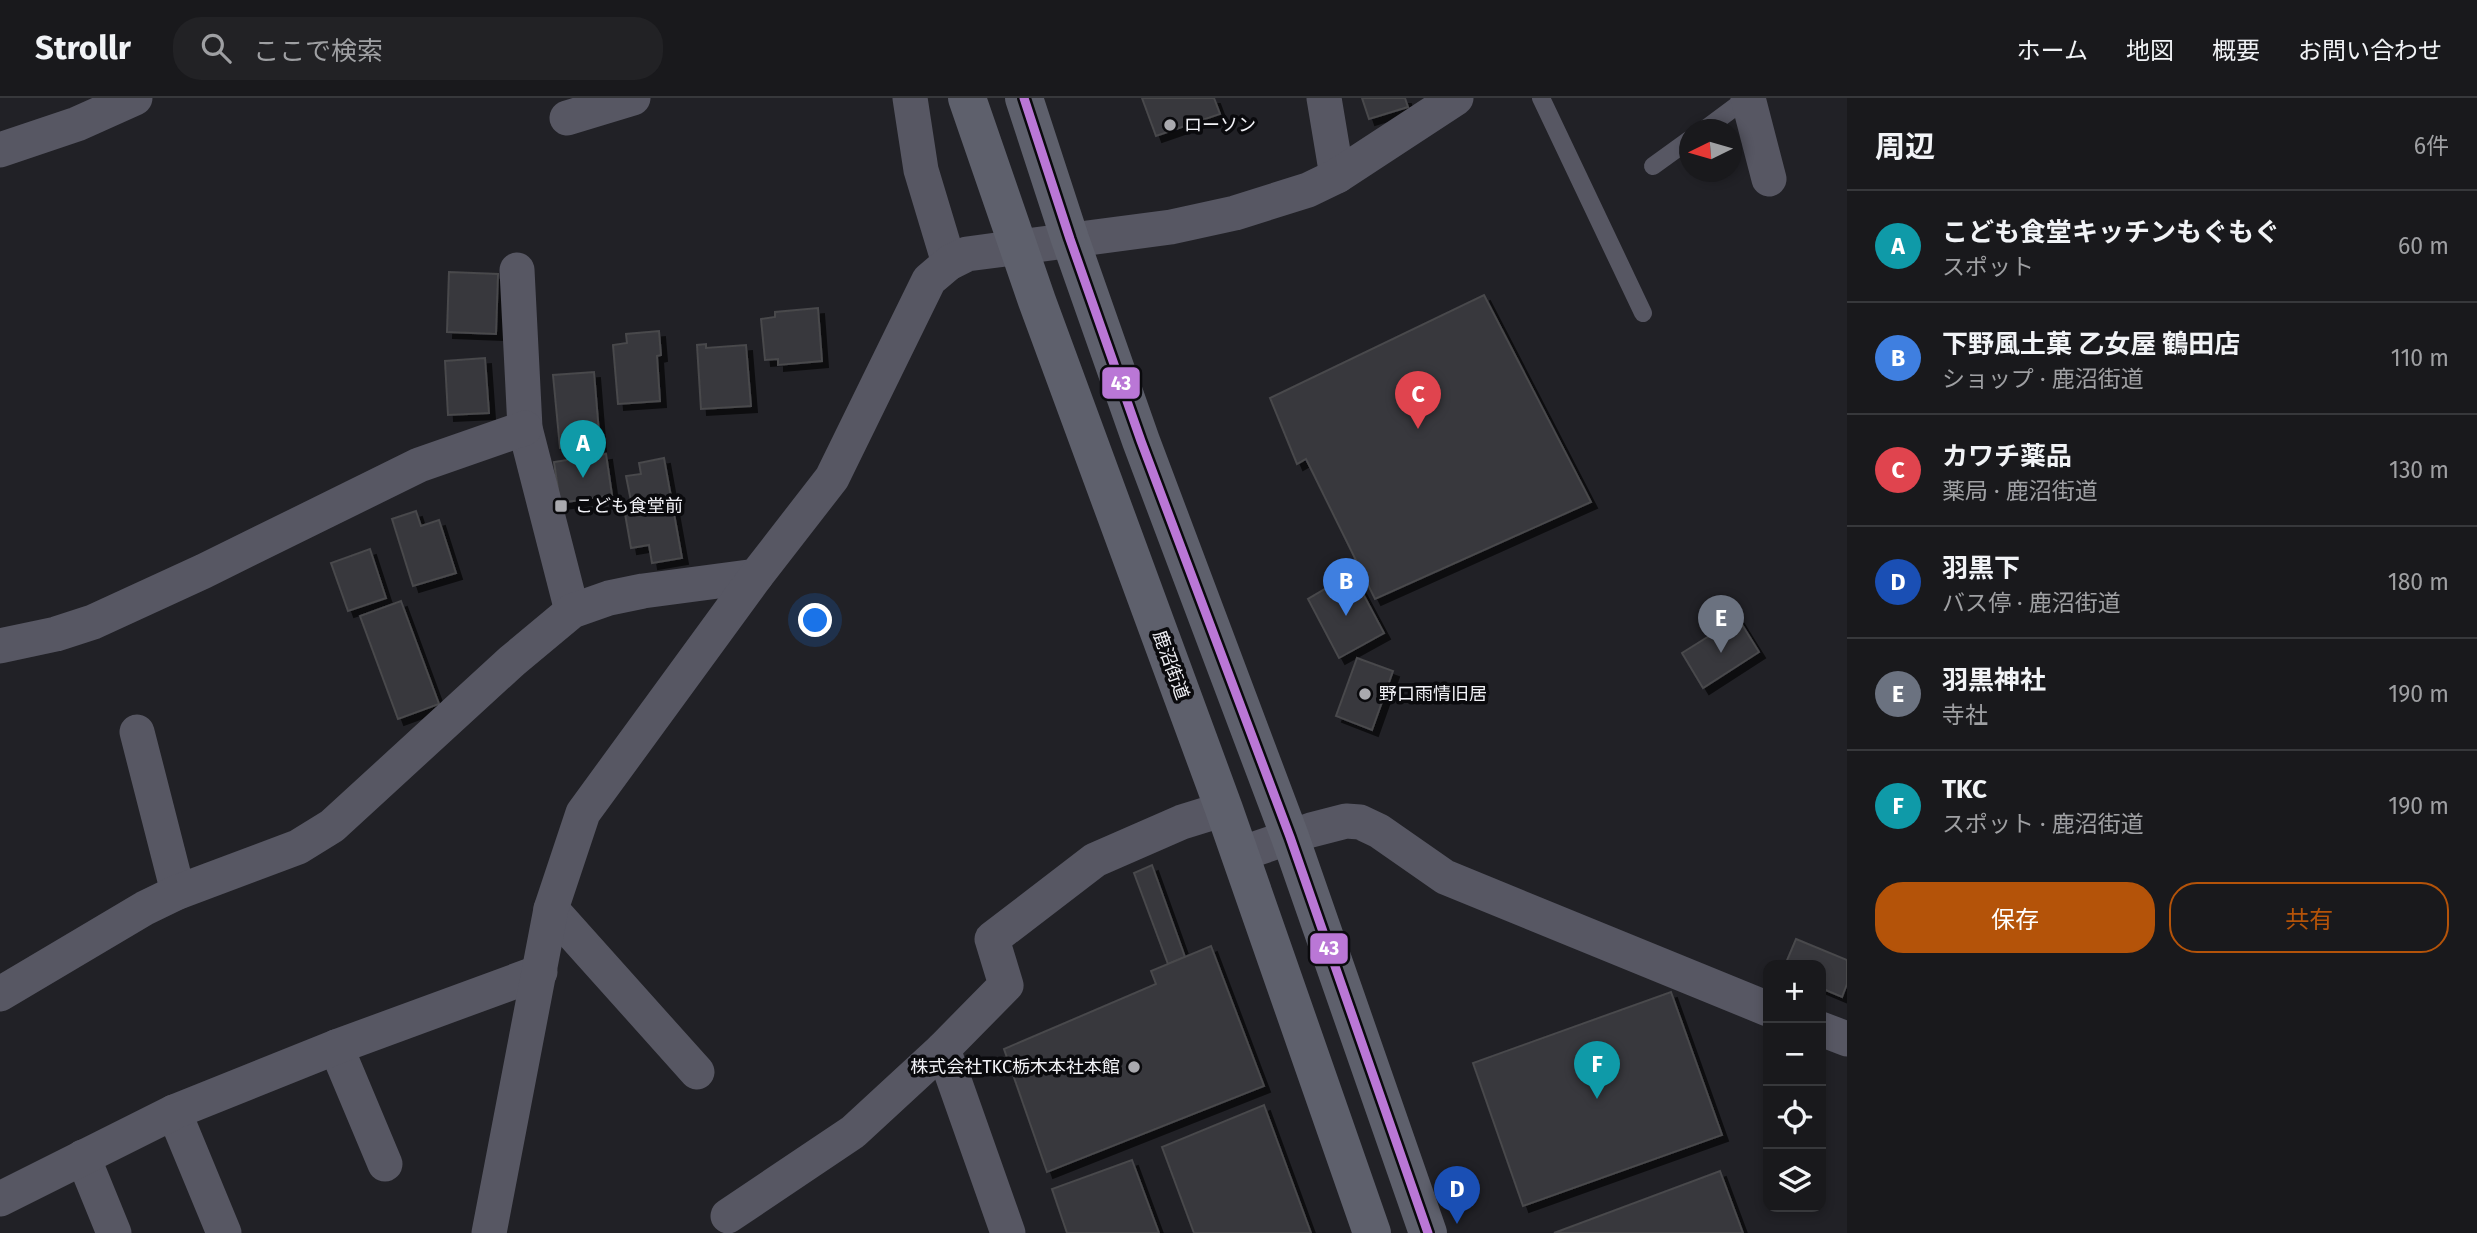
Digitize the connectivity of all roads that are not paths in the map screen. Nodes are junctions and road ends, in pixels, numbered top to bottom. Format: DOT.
graph roads {
  1 [pos="135,98"];
  2 [pos="633,98"];
  3 [pos="910,98"];
  4 [pos="967,98"];
  5 [pos="1024,98"];
  6 [pos="1324,98"];
  7 [pos="1456,98"];
  8 [pos="1541,98"];
  9 [pos="1748,98"];
  10 [pos="567,118"];
  11 [pos="1719,119"];
  12 [pos="1679,147"];
  13 [pos="0,150"];
  14 [pos="1653,166"];
  15 [pos="1337,176"];
  16 [pos="1769,179"];
  17 [pos="1070,239"];
  18 [pos="1018,246"];
  19 [pos="949,263"];
  20 [pos="517,270"];
  21 [pos="1643,313"];
  22 [pos="525,428"];
  23 [pos="756,576"];
  24 [pos="572,611"];
  25 [pos="1,636"];
  26 [pos="137,732"];
  27 [pos="1224,809"];
  28 [pos="1290,837"];
  29 [pos="1240,854"];
  30 [pos="178,892"];
  31 [pos="551,909"];
  32 [pos="540,972"];
  33 [pos="0,994"];
  34 [pos="1763,1007"];
  35 [pos="1826,1031"];
  36 [pos="1847,1039"];
  37 [pos="336,1047"];
  38 [pos="943,1049"];
  39 [pos="697,1072"];
  40 [pos="174,1112"];
  41 [pos="83,1157"];
  42 [pos="385,1164"];
  43 [pos="0,1199"];
  44 [pos="728,1216"];
  45 [pos="114,1233"];
  46 [pos="224,1233"];
  47 [pos="489,1233"];
  48 [pos="1008,1233"];
  49 [pos="1372,1233"];
  50 [pos="1428,1233"];
  1 -- 13 [label="street"];
  2 -- 10 [label="street"];
  3 -- 19 [label="street"];
  4 -- 18 [label="main road, 鹿沼街道"];
  5 -- 17 [label="main road"];
  6 -- 15 [label="street"];
  7 -- 15 [label="street"];
  8 -- 21 [label="lane"];
  9 -- 11 [label="lane"];
  9 -- 16 [label="street"];
  12 -- 14 [label="lane"];
  15 -- 17 [label="street"];
  17 -- 18 [label="street"];
  17 -- 28 [label="main road"];
  18 -- 19 [label="street"];
  18 -- 27 [label="main road, 鹿沼街道"];
  19 -- 23 [label="street"];
  20 -- 22 [label="street"];
  22 -- 24 [label="street"];
  22 -- 25 [label="street"];
  23 -- 24 [label="street"];
  23 -- 31 [label="street"];
  24 -- 30 [label="street"];
  26 -- 30 [label="street"];
  27 -- 29 [label="main road, 鹿沼街道"];
  27 -- 38 [label="street"];
  28 -- 29 [label="street"];
  28 -- 34 [label="street"];
  28 -- 50 [label="main road"];
  29 -- 49 [label="main road, 鹿沼街道"];
  30 -- 33 [label="street"];
  31 -- 32 [label="street"];
  31 -- 39 [label="street"];
  32 -- 37 [label="street"];
  32 -- 47 [label="street"];
  35 -- 36 [label="street"];
  37 -- 40 [label="street"];
  37 -- 42 [label="street"];
  38 -- 44 [label="street"];
  38 -- 48 [label="street"];
  40 -- 41 [label="street"];
  40 -- 46 [label="street"];
  41 -- 43 [label="street"];
  41 -- 45 [label="street"];
}
